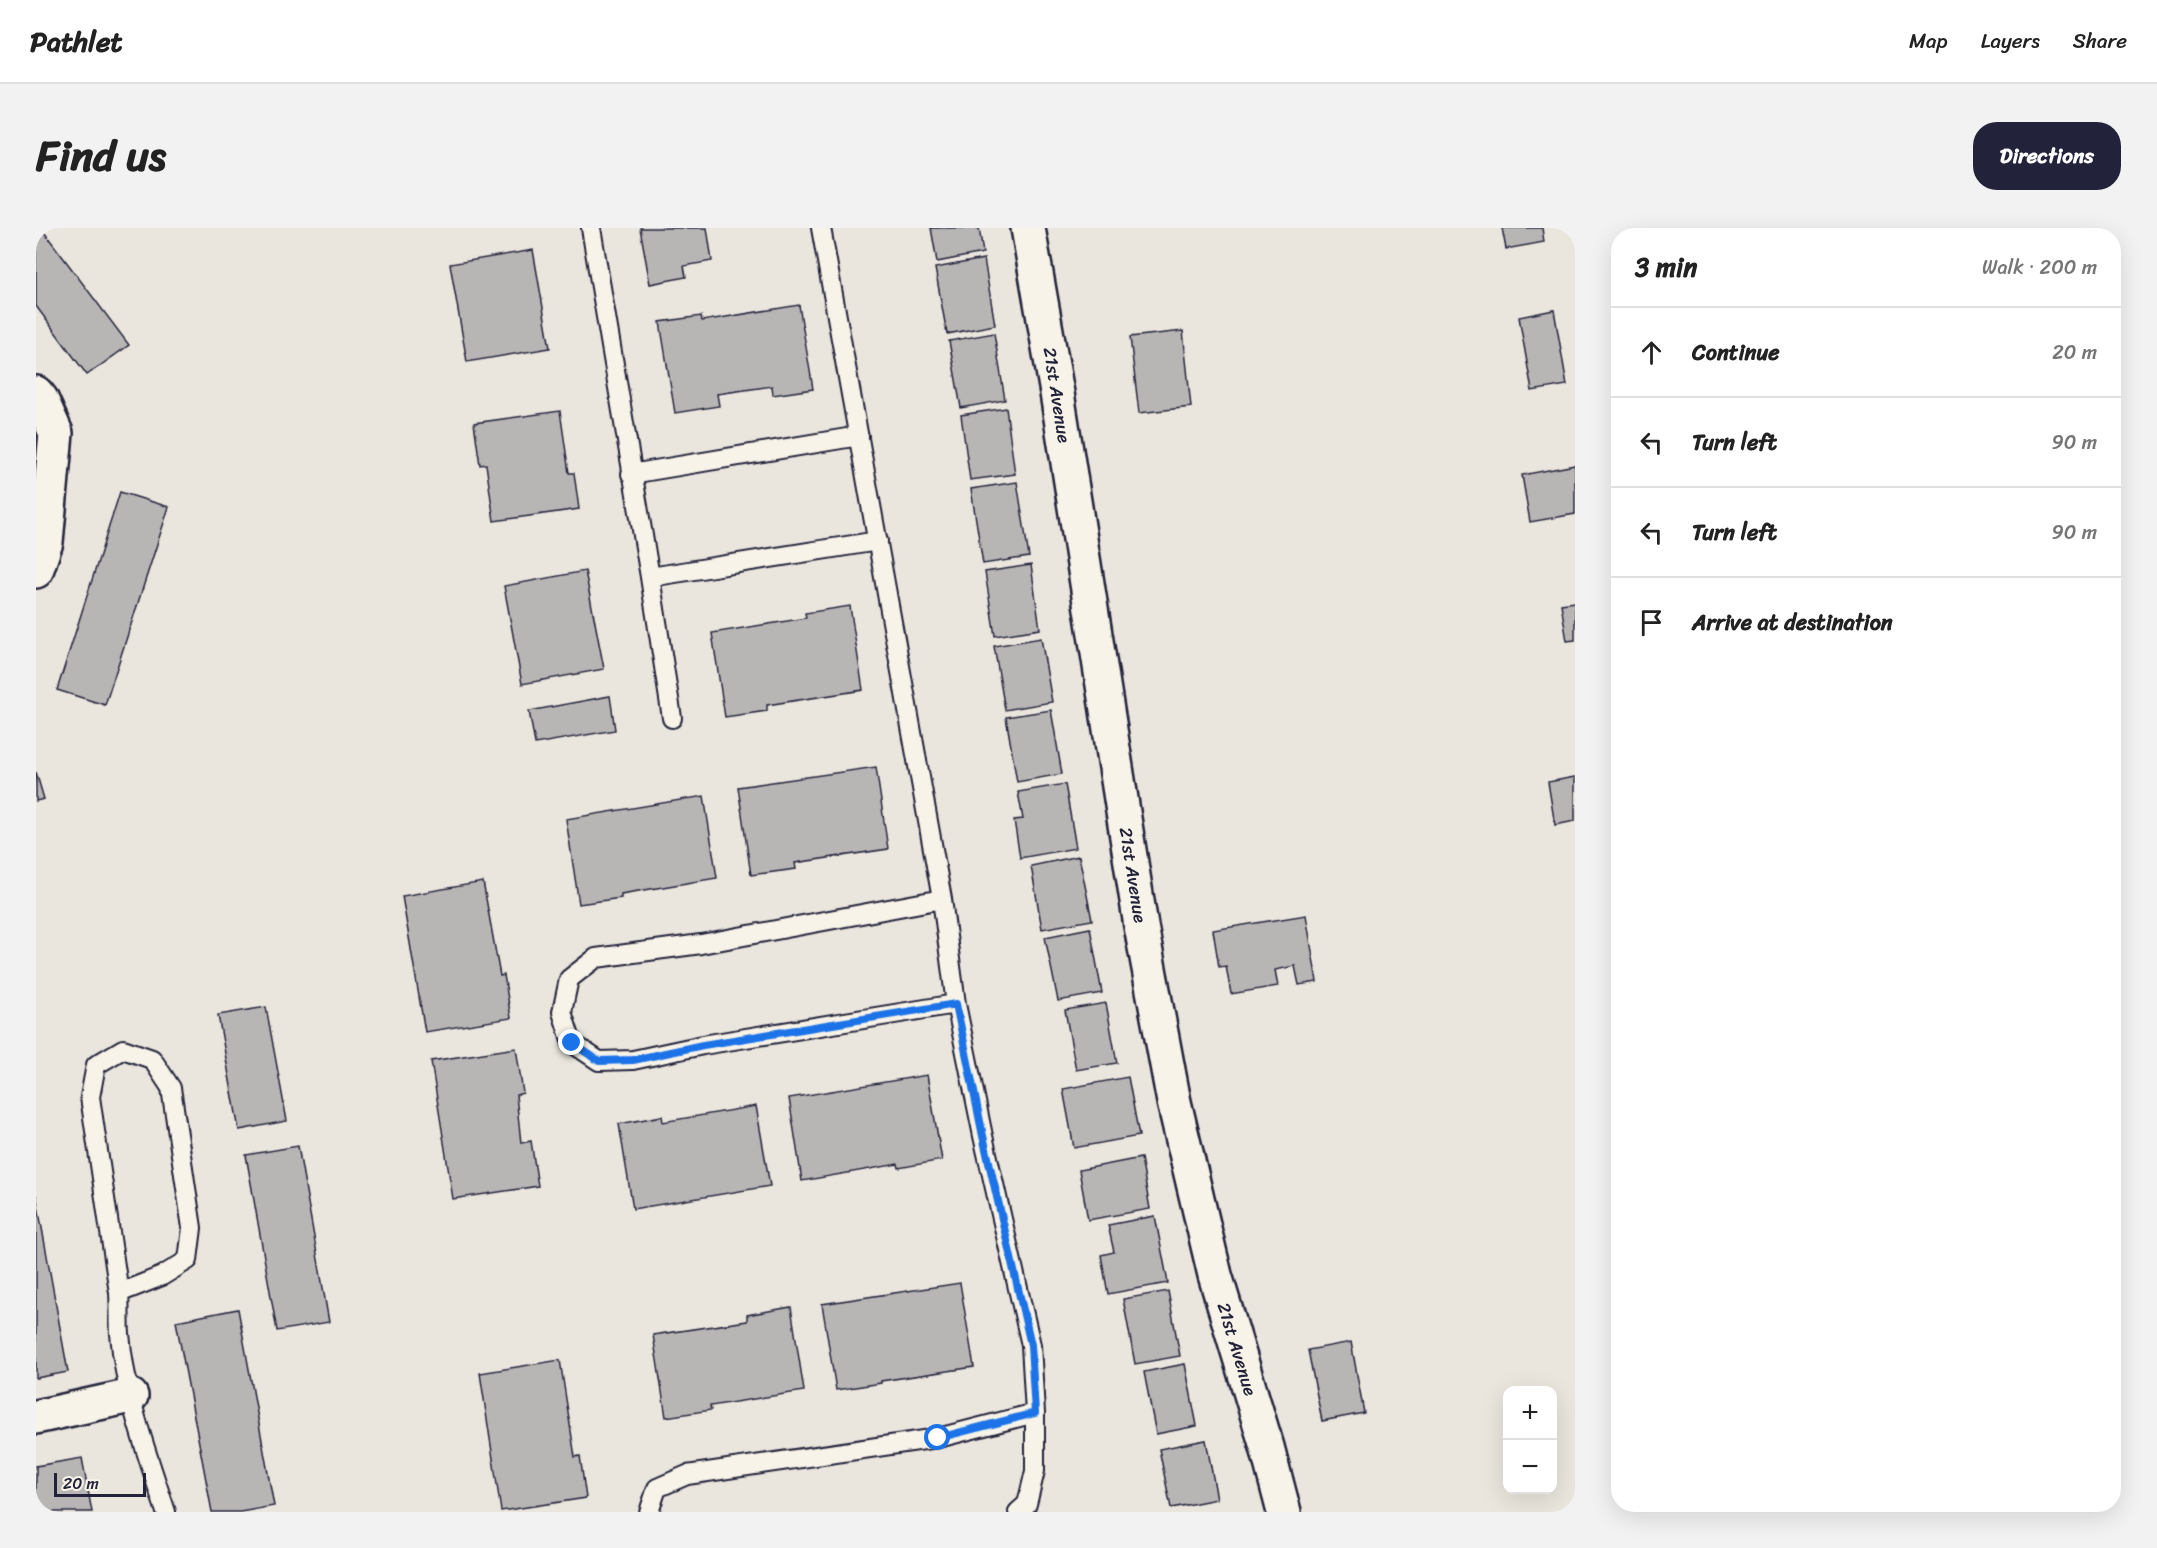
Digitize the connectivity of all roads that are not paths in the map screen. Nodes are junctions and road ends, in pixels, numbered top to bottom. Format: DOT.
graph roads {
  1 [pos="591,228"];
  2 [pos="821,228"];
  3 [pos="1028,228"];
  4 [pos="36,393"];
  5 [pos="859,436"];
  6 [pos="631,474"];
  7 [pos="878,540"];
  8 [pos="36,571"];
  9 [pos="650,577"];
  10 [pos="672,718"];
  11 [pos="942,899"];
  12 [pos="956,1004"];
  13 [pos="119,1293"];
  14 [pos="131,1396"];
  15 [pos="1035,1413"];
  16 [pos="36,1417"];
  17 [pos="166,1512"];
  18 [pos="649,1512"];
  19 [pos="1018,1512"];
  20 [pos="1284,1512"];
  1 -- 6 [label="lane"];
  2 -- 5 [label="lane"];
  3 -- 20 [label="street, 21st Avenue"];
  4 -- 8 [label="street"];
  5 -- 6 [label="lane"];
  5 -- 7 [label="lane"];
  6 -- 9 [label="lane"];
  7 -- 9 [label="lane"];
  7 -- 11 [label="lane"];
  9 -- 10 [label="lane"];
  11 -- 12 [label="lane"];
  11 -- 12 [label="lane"];
  12 -- 15 [label="lane"];
  13 -- 13 [label="lane"];
  13 -- 14 [label="lane"];
  14 -- 16 [label="street"];
  14 -- 17 [label="lane"];
  15 -- 18 [label="lane"];
  15 -- 19 [label="lane"];
}
